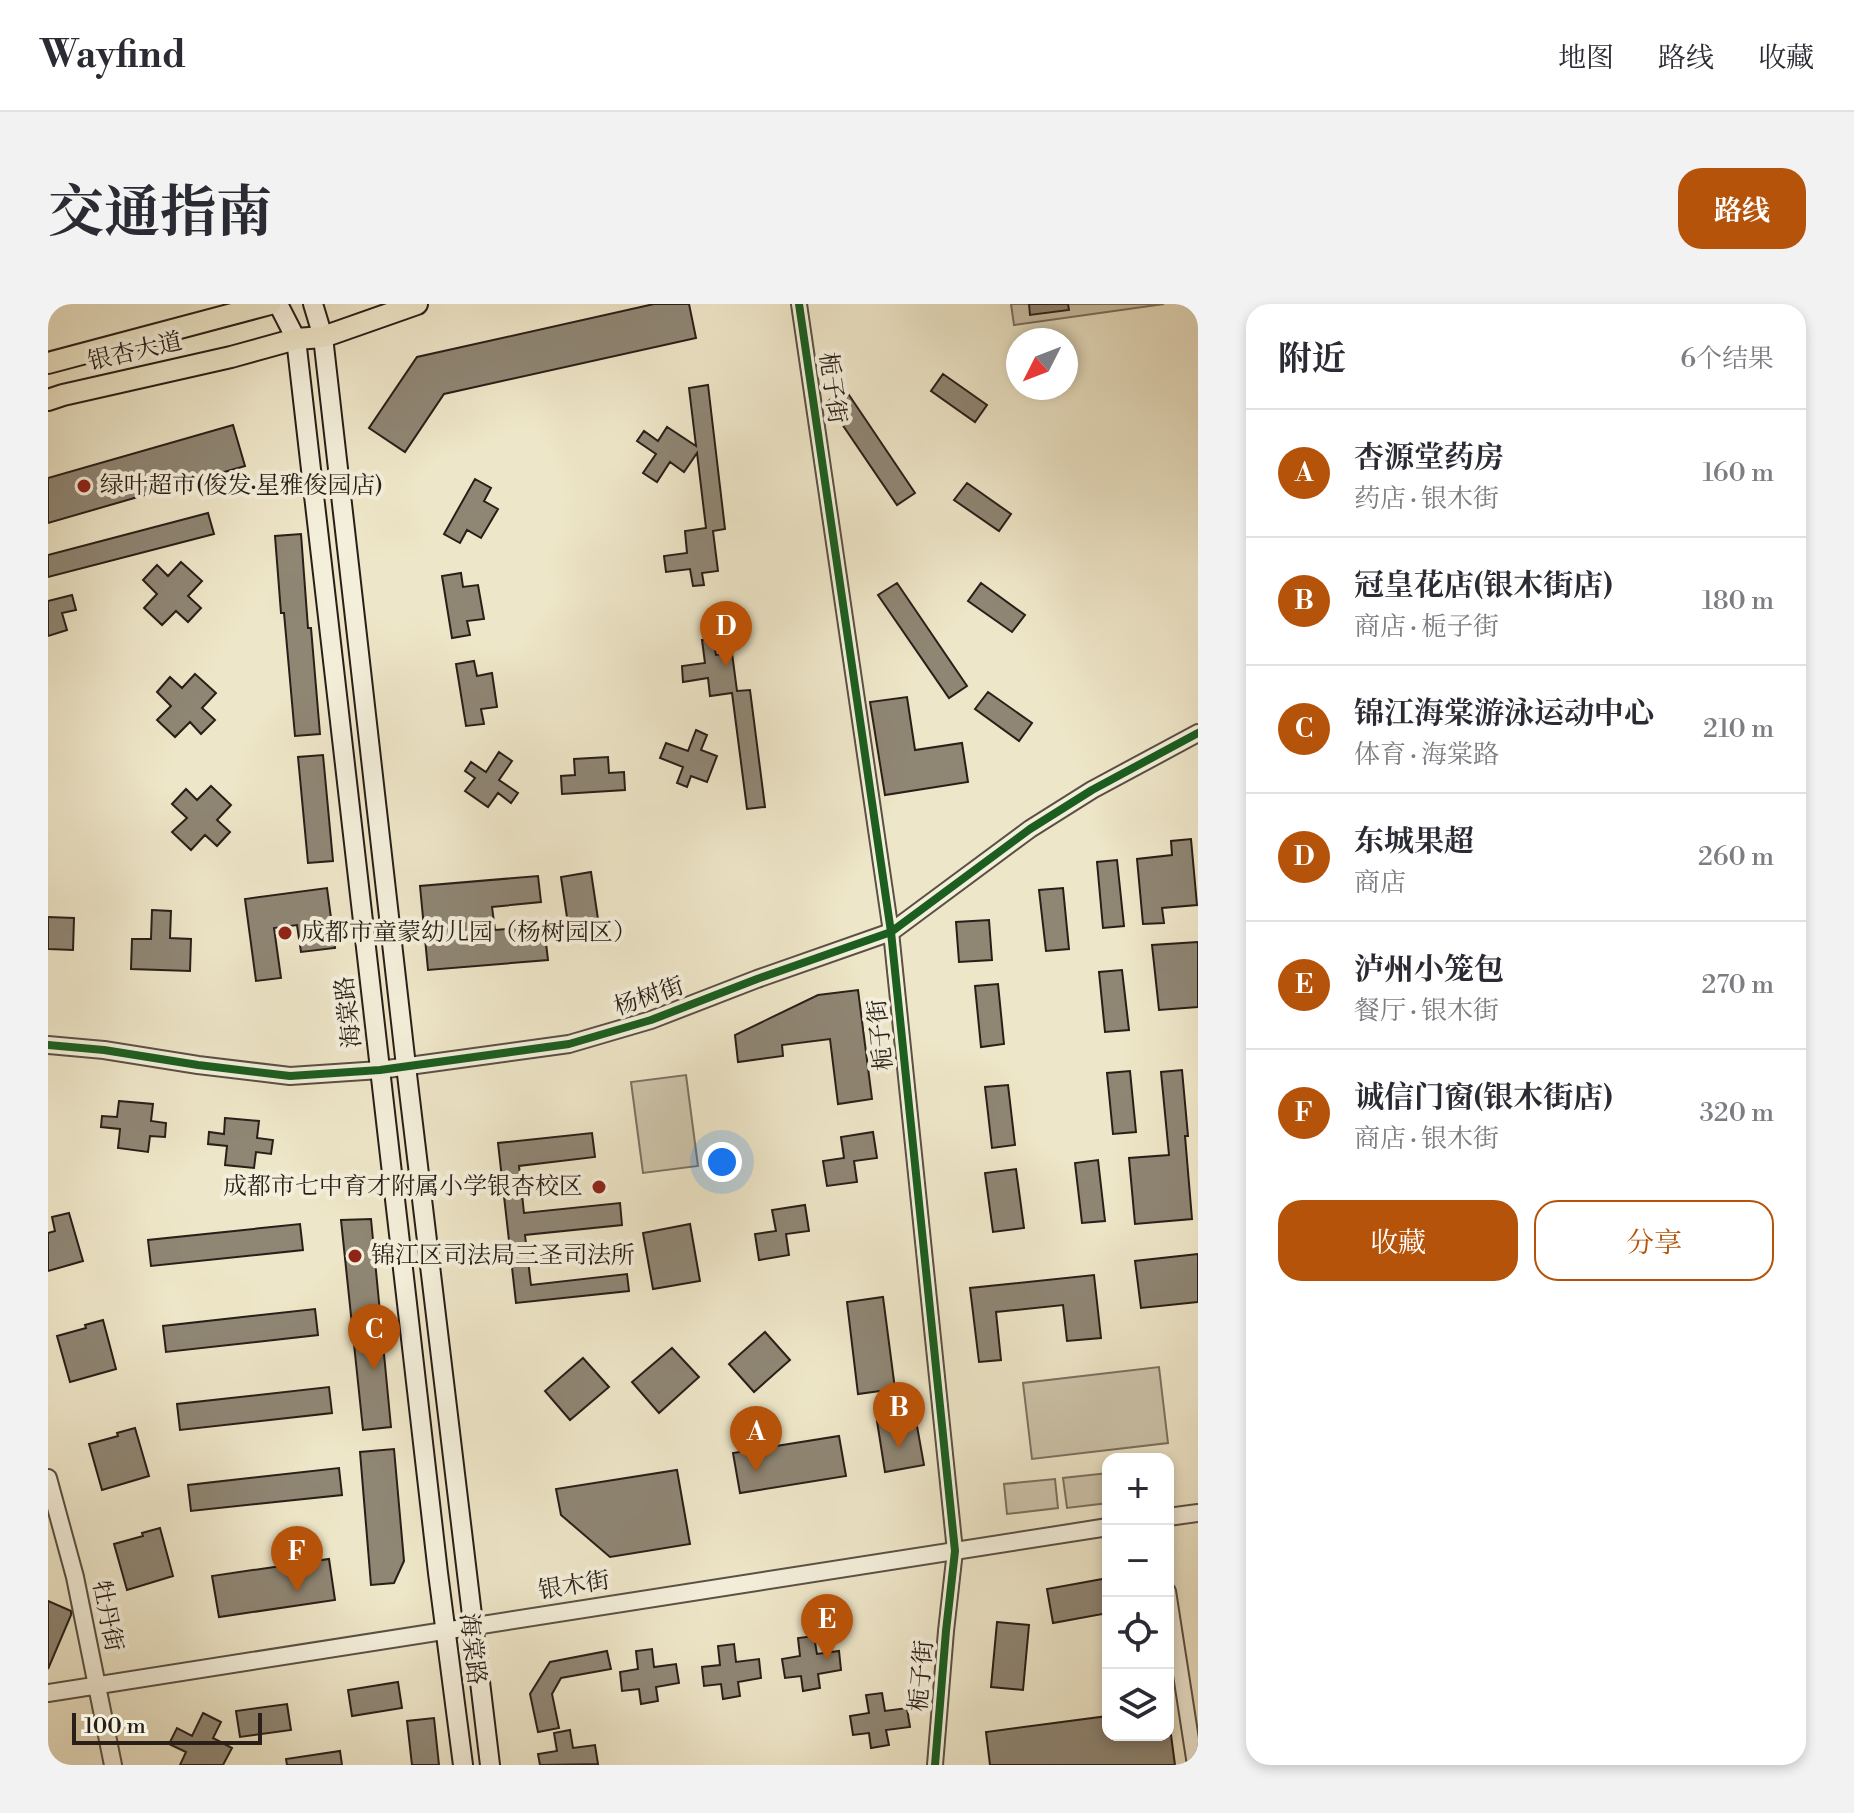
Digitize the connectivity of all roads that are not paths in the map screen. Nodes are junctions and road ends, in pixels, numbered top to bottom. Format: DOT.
graph roads {
  1 [pos="270,304"];
  2 [pos="278,304"];
  3 [pos="313,304"];
  4 [pos="417,304"];
  5 [pos="799,304"];
  6 [pos="323,337"];
  7 [pos="296,339"];
  8 [pos="48,363"];
  9 [pos="48,400"];
  10 [pos="1198,733"];
  11 [pos="891,932"];
  12 [pos="48,1045"];
  13 [pos="406,1066"];
  14 [pos="380,1070"];
  15 [pos="48,1478"];
  16 [pos="1198,1513"];
  17 [pos="1174,1516"];
  18 [pos="1102,1528"];
  19 [pos="955,1551"];
  20 [pos="1169,1597"];
  21 [pos="474,1626"];
  22 [pos="446,1630"];
  23 [pos="96,1685"];
  24 [pos="48,1693"];
  25 [pos="113,1765"];
  26 [pos="463,1765"];
  27 [pos="490,1765"];
  28 [pos="935,1765"];
  29 [pos="1195,1765"];
  1 -- 8 [label="main road, 银杏大道"];
  2 -- 7 [label="main road, 海棠路"];
  3 -- 6 [label="main road, 海棠路"];
  4 -- 6 [label="main road, 银杏大道"];
  5 -- 11 [label="street, 栀子街"];
  6 -- 7 [label="main road, 银杏大道"];
  6 -- 13 [label="main road, 海棠路"];
  7 -- 9 [label="main road, 银杏大道"];
  7 -- 14 [label="main road, 海棠路"];
  10 -- 11 [label="street, 杨树街"];
  11 -- 13 [label="street, 杨树街"];
  11 -- 19 [label="street, 栀子街"];
  12 -- 14 [label="street, 杨树街"];
  13 -- 14 [label="street, 杨树街"];
  13 -- 21 [label="main road, 海棠路"];
  14 -- 22 [label="main road, 海棠路"];
  15 -- 23 [label="street, 牡丹街"];
  16 -- 17 [label="street"];
  18 -- 19 [label="street, 银木街"];
  19 -- 21 [label="street, 银木街"];
  19 -- 28 [label="street, 栀子街"];
  20 -- 29 [label="street"];
  21 -- 22 [label="street, 银木街"];
  21 -- 27 [label="main road, 海棠路"];
  22 -- 23 [label="street, 银木街"];
  22 -- 26 [label="main road, 海棠路"];
  23 -- 24 [label="street, 银木街"];
  23 -- 25 [label="street, 牡丹街"];
}
